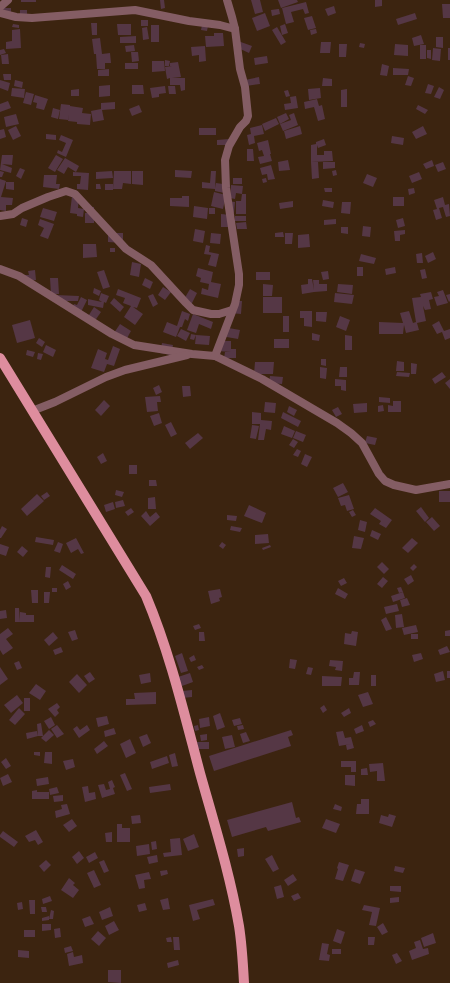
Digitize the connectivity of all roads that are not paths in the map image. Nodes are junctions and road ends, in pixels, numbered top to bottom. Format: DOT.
graph roads {
  1 [pos="8,0"];
  2 [pos="227,0"];
  3 [pos="0,7"];
  4 [pos="0,13"];
  5 [pos="235,29"];
  6 [pos="0,216"];
  7 [pos="0,268"];
  8 [pos="232,310"];
  9 [pos="192,354"];
  10 [pos="216,356"];
  11 [pos="0,358"];
  12 [pos="32,411"];
  13 [pos="450,484"];
  14 [pos="244,983"];
  1 -- 3 [label="street"];
  2 -- 5 [label="street"];
  4 -- 5 [label="street"];
  5 -- 8 [label="street"];
  6 -- 8 [label="street"];
  7 -- 9 [label="street"];
  8 -- 10 [label="street"];
  9 -- 10 [label="street"];
  9 -- 12 [label="street"];
  10 -- 13 [label="street"];
  11 -- 12 [label="main road"];
  12 -- 14 [label="main road"];
}
